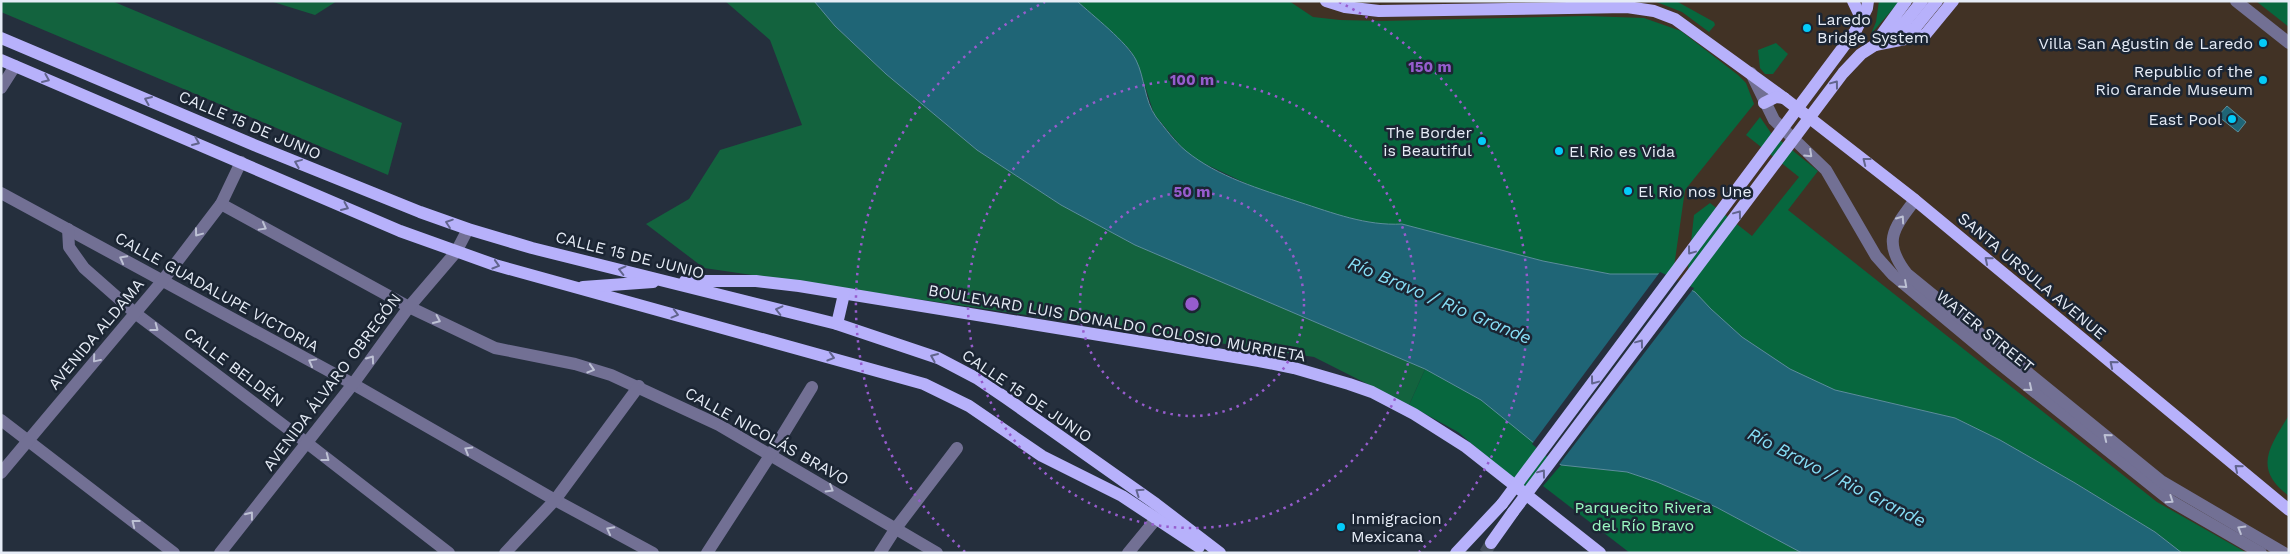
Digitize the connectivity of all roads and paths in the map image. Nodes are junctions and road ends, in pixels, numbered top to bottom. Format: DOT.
graph roads {
  1 [pos="1326,1"];
  2 [pos="1853,1"];
  3 [pos="1868,1"];
  4 [pos="1906,1"];
  5 [pos="1922,1"];
  6 [pos="1937,1"];
  7 [pos="1953,1"];
  8 [pos="2236,1"];
  9 [pos="1859,25"];
  10 [pos="1,38"];
  11 [pos="2289,43"];
  12 [pos="1875,45"];
  13 [pos="1,60"];
  14 [pos="15,66"];
  15 [pos="1751,73"];
  16 [pos="1,88"];
  17 [pos="1784,98"];
  18 [pos="1764,103"];
  19 [pos="241,162"];
  20 [pos="1,193"];
  21 [pos="1915,200"];
  22 [pos="220,204"];
  23 [pos="468,229"];
  24 [pos="68,230"];
  25 [pos="456,252"];
  26 [pos="163,280"];
  27 [pos="670,281"];
  28 [pos="577,288"];
  29 [pos="844,294"];
  30 [pos="409,307"];
  31 [pos="135,313"];
  32 [pos="837,324"];
  33 [pos="353,384"];
  34 [pos="639,386"];
  35 [pos="812,386"];
  36 [pos="1,420"];
  37 [pos="28,440"];
  38 [pos="307,443"];
  39 [pos="957,448"];
  40 [pos="771,454"];
  41 [pos="1,472"];
  42 [pos="555,500"];
  43 [pos="1156,504"];
  44 [pos="2289,510"];
  45 [pos="1156,519"];
  46 [pos="896,528"];
  47 [pos="1491,543"];
  48 [pos="174,553"];
  49 [pos="220,553"];
  50 [pos="448,553"];
  51 [pos="505,553"];
  52 [pos="653,553"];
  53 [pos="707,553"];
  54 [pos="880,553"];
  55 [pos="937,553"];
  56 [pos="1128,553"];
  57 [pos="1207,553"];
  58 [pos="1220,553"];
  59 [pos="1456,553"];
  60 [pos="1600,553"];
  61 [pos="2262,553"];
  62 [pos="2284,553"];
  1 -- 15 [label="main road, SANTA URSULA AVENUE"];
  2 -- 9 [label="main road"];
  3 -- 9 [label="main road"];
  4 -- 12 [label="main road"];
  5 -- 12 [label="main road"];
  6 -- 12 [label="main road"];
  7 -- 12 [label="main road"];
  8 -- 11 [label="street"];
  9 -- 59 [label="main road, one-way, bridge"];
  23 -- 10 [label="main road, CALLE 15 DE JUNIO, one-way"];
  47 -- 12 [label="main road, one-way, bridge"];
  13 -- 14 [label="main road"];
  14 -- 16 [label="street"];
  14 -- 19 [label="main road, one-way"];
  15 -- 17 [label="main road, SANTA URSULA AVENUE"];
  15 -- 18 [label="street, WATER STREET"];
  17 -- 18 [label="main road"];
  21 -- 17 [label="main road, SANTA URSULA AVENUE, one-way"];
  18 -- 61 [label="street, WATER STREET, one-way"];
  19 -- 22 [label="street, AVENIDA ALDAMA"];
  19 -- 25 [label="main road, one-way"];
  20 -- 24 [label="street, CALLE GUADALUPE VICTORIA"];
  44 -- 21 [label="main road, SANTA URSULA AVENUE, one-way"];
  62 -- 21 [label="street, WATER STREET, one-way"];
  22 -- 26 [label="street, AVENIDA ALDAMA, one-way"];
  22 -- 30 [label="street, CALLE NICOLÁS BRAVO, one-way"];
  23 -- 25 [label="street, AVENIDA ÁLVARO OBREGÓN"];
  27 -- 23 [label="main road, CALLE 15 DE JUNIO, one-way"];
  26 -- 24 [label="street, CALLE GUADALUPE VICTORIA, one-way"];
  24 -- 31 [label="street, CALLE BELDÉN"];
  25 -- 28 [label="main road, one-way"];
  25 -- 30 [label="street, AVENIDA ÁLVARO OBREGÓN"];
  26 -- 31 [label="street, AVENIDA ALDAMA"];
  33 -- 26 [label="street, CALLE GUADALUPE VICTORIA, one-way"];
  27 -- 28 [label="main road"];
  27 -- 29 [label="main road, BOULEVARD LUIS DONALDO COLOSIO MURRIETA"];
  32 -- 27 [label="main road, CALLE 15 DE JUNIO, one-way"];
  28 -- 45 [label="main road, one-way"];
  29 -- 32 [label="main road"];
  29 -- 60 [label="main road, BOULEVARD LUIS DONALDO COLOSIO MURRIETA"];
  33 -- 30 [label="street, AVENIDA ÁLVARO OBREGÓN, one-way"];
  30 -- 34 [label="street, CALLE NICOLÁS BRAVO, one-way"];
  31 -- 37 [label="street, AVENIDA ALDAMA, one-way"];
  31 -- 38 [label="street, CALLE BELDÉN, one-way"];
  43 -- 32 [label="main road, CALLE 15 DE JUNIO, one-way"];
  33 -- 38 [label="street, AVENIDA ÁLVARO OBREGÓN"];
  42 -- 33 [label="street, CALLE GUADALUPE VICTORIA, one-way"];
  34 -- 40 [label="street, CALLE NICOLÁS BRAVO"];
  34 -- 42 [label="street"];
  35 -- 40 [label="street"];
  36 -- 37 [label="street"];
  37 -- 41 [label="street, AVENIDA ALDAMA"];
  48 -- 37 [label="street, one-way"];
  49 -- 38 [label="street, AVENIDA ÁLVARO OBREGÓN, one-way"];
  38 -- 50 [label="street, CALLE BELDÉN, one-way"];
  39 -- 46 [label="street"];
  40 -- 46 [label="street, CALLE NICOLÁS BRAVO, one-way"];
  40 -- 53 [label="street"];
  42 -- 51 [label="street"];
  52 -- 42 [label="street, CALLE GUADALUPE VICTORIA, one-way"];
  43 -- 45 [label="street"];
  43 -- 58 [label="main road, CALLE 15 DE JUNIO"];
  45 -- 56 [label="street"];
  45 -- 57 [label="main road"];
  46 -- 54 [label="street"];
  46 -- 55 [label="street, CALLE NICOLÁS BRAVO"];
}
